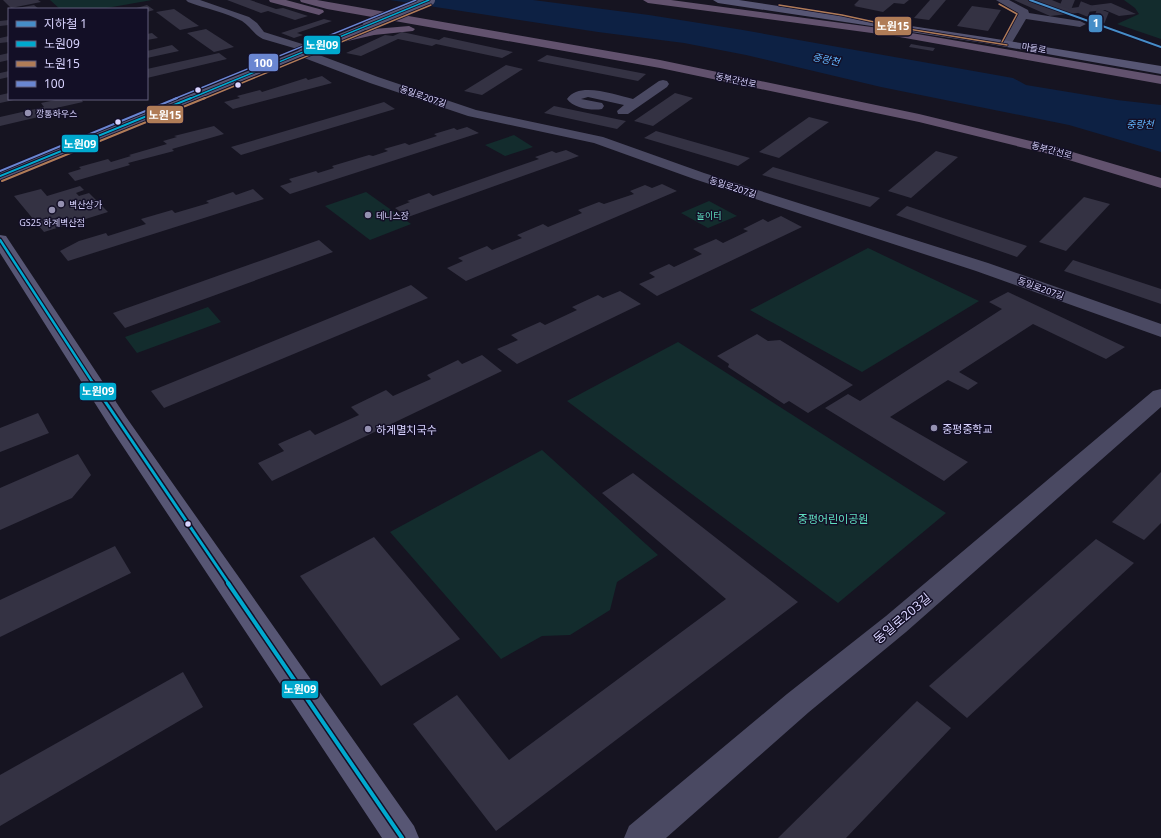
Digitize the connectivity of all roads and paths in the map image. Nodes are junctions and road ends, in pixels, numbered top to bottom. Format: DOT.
graph roads {
  1 [pos="191,0"];
  2 [pos="274,0"];
  3 [pos="305,0"];
  4 [pos="429,0"];
  5 [pos="648,0"];
  6 [pos="672,0"];
  7 [pos="718,0"];
  8 [pos="751,0"];
  9 [pos="780,0"];
  10 [pos="1001,0"];
  11 [pos="746,13"];
  12 [pos="1022,15"];
  13 [pos="903,23"];
  14 [pos="1080,24"];
  15 [pos="1007,42"];
  16 [pos="326,43"];
  17 [pos="307,51"];
  18 [pos="660,64"];
  19 [pos="1161,65"];
  20 [pos="1161,70"];
  21 [pos="1161,80"];
  22 [pos="663,84"];
  23 [pos="634,103"];
  24 [pos="598,106"];
  25 [pos="615,109"];
  26 [pos="0,176"];
  27 [pos="1161,183"];
  28 [pos="0,240"];
  29 [pos="1161,331"];
  30 [pos="1161,396"];
  31 [pos="402,838"];
  32 [pos="641,838"];
  1 -- 17 [label="street"];
  2 -- 16 [label="highway"];
  3 -- 18 [label="highway, 동부간선로"];
  4 -- 16 [label="main road, bridge"];
  5 -- 11 [label="highway"];
  6 -- 11 [label="highway"];
  7 -- 15 [label="main road, 마들로"];
  8 -- 13 [label="main road, 마들로"];
  9 -- 13 [label="main road"];
  10 -- 12 [label="street"];
  11 -- 21 [label="highway"];
  12 -- 14 [label="street"];
  12 -- 15 [label="street"];
  13 -- 15 [label="main road, 마들로"];
  15 -- 19 [label="main road, 마들로"];
  15 -- 20 [label="main road, 마들로"];
  16 -- 17 [label="main road"];
  16 -- 18 [label="highway"];
  17 -- 26 [label="main road"];
  17 -- 29 [label="street, 동일로207길"];
  18 -- 27 [label="highway, 동부간선로"];
  22 -- 23 [label="street"];
  23 -- 24 [label="street"];
  23 -- 25 [label="street"];
  28 -- 31 [label="main road"];
  30 -- 32 [label="street, 동일로203길"];
}
